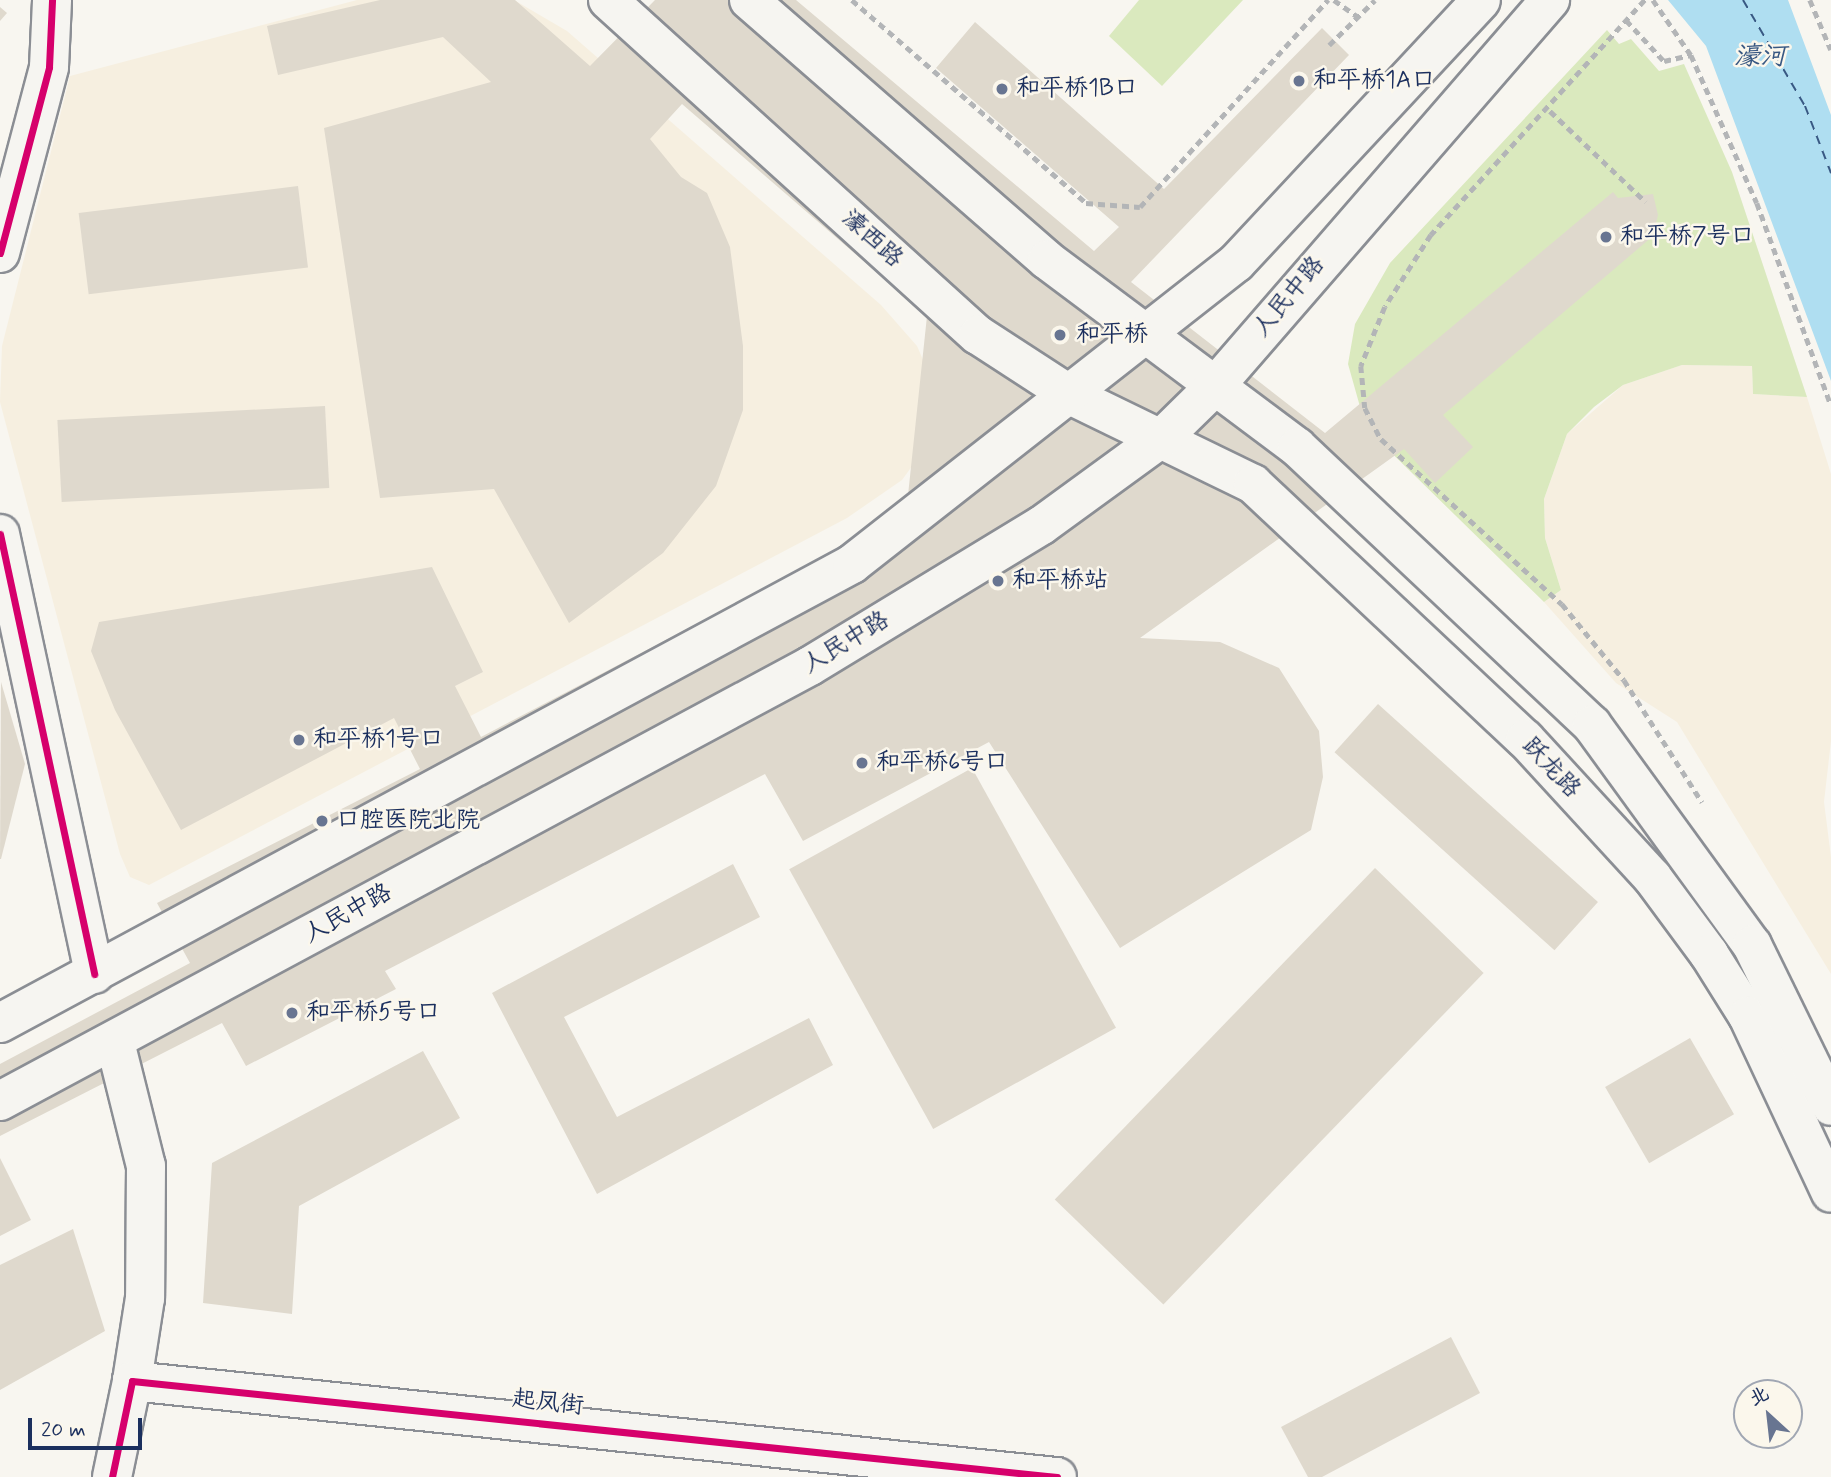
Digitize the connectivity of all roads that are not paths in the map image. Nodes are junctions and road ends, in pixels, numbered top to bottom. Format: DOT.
graph roads {
  1 [pos="52,0"];
  2 [pos="608,0"];
  3 [pos="749,0"];
  4 [pos="1481,0"];
  5 [pos="1550,0"];
  6 [pos="0,253"];
  7 [pos="1148,336"];
  8 [pos="1216,385"];
  9 [pos="1072,396"];
  10 [pos="1164,436"];
  11 [pos="0,534"];
  12 [pos="94,974"];
  13 [pos="0,1023"];
  14 [pos="115,1042"];
  15 [pos="0,1101"];
  16 [pos="1831,1106"];
  17 [pos="1831,1193"];
  18 [pos="132,1381"];
  19 [pos="111,1477"];
  20 [pos="1057,1477"];
  1 -- 6 [label="main road"];
  2 -- 9 [label="main road, 濠西路"];
  3 -- 7 [label="main road"];
  4 -- 7 [label="main road"];
  5 -- 8 [label="main road, 人民中路"];
  7 -- 8 [label="main road"];
  7 -- 9 [label="main road"];
  8 -- 10 [label="main road, 人民中路"];
  8 -- 16 [label="main road"];
  9 -- 10 [label="main road, 濠西路"];
  9 -- 12 [label="main road"];
  10 -- 14 [label="main road, 人民中路"];
  10 -- 17 [label="main road, 跃龙路"];
  11 -- 12 [label="main road"];
  12 -- 13 [label="main road"];
  14 -- 15 [label="main road, 人民中路"];
  14 -- 18 [label="main road"];
  18 -- 19 [label="main road"];
  18 -- 20 [label="main road, 起凤街"];
}
